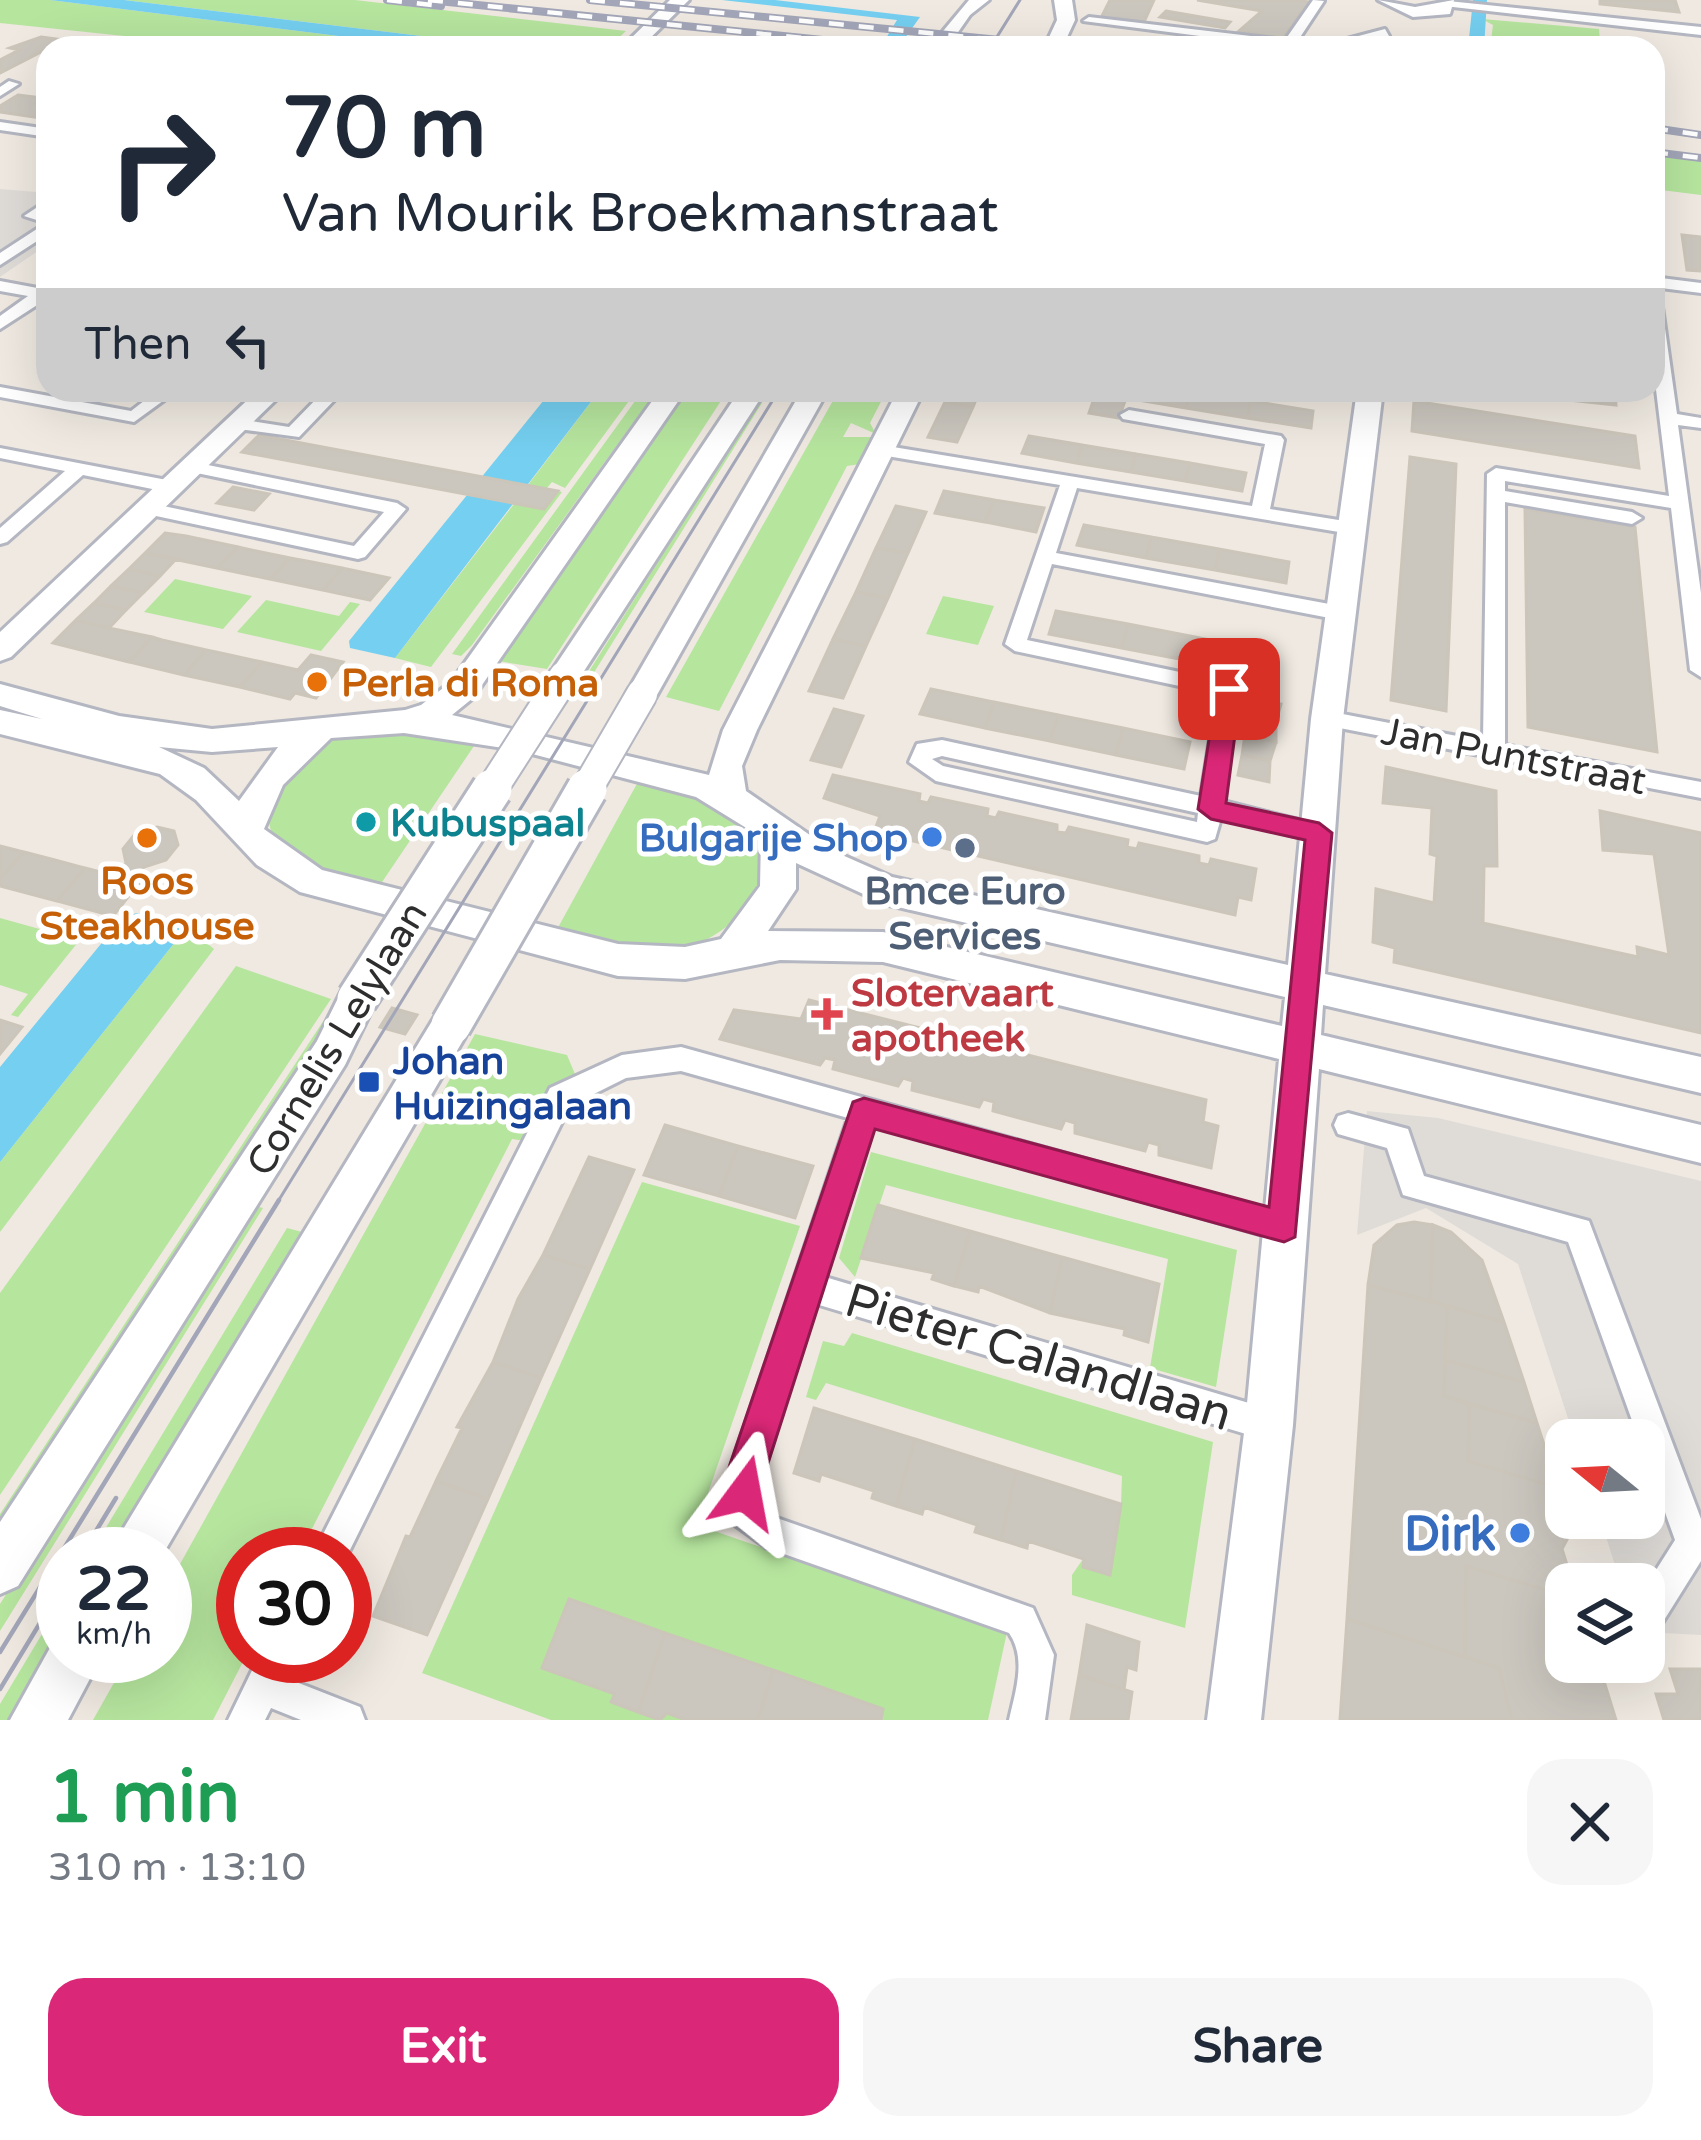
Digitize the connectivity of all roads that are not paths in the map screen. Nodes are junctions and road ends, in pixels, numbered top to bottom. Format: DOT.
graph roads {
  1 [pos="980,0"];
  2 [pos="1063,0"];
  3 [pos="1388,0"];
  4 [pos="1318,1"];
  5 [pos="678,2"];
  6 [pos="1447,2"];
  7 [pos="1421,13"];
  8 [pos="1089,21"];
  9 [pos="1636,24"];
  10 [pos="1174,31"];
  11 [pos="1701,31"];
  12 [pos="1384,32"];
  13 [pos="1419,35"];
  14 [pos="643,36"];
  15 [pos="946,36"];
  16 [pos="1059,36"];
  17 [pos="1172,36"];
  18 [pos="1212,36"];
  19 [pos="1294,36"];
  20 [pos="1368,36"];
  21 [pos="1638,36"];
  22 [pos="1665,41"];
  23 [pos="1701,45"];
  24 [pos="0,126"];
  25 [pos="36,131"];
  26 [pos="36,232"];
  27 [pos="0,260"];
  28 [pos="1665,284"];
  29 [pos="0,286"];
  30 [pos="1701,288"];
  31 [pos="36,292"];
  32 [pos="36,300"];
  33 [pos="0,324"];
  34 [pos="1665,388"];
  35 [pos="0,392"];
  36 [pos="36,399"];
  37 [pos="54,402"];
  38 [pos="153,402"];
  39 [pos="261,402"];
  40 [pos="323,402"];
  41 [pos="664,402"];
  42 [pos="745,402"];
  43 [pos="808,402"];
  44 [pos="905,402"];
  45 [pos="1368,402"];
  46 [pos="1129,415"];
  47 [pos="1669,418"];
  48 [pos="1701,423"];
  49 [pos="238,424"];
  50 [pos="881,450"];
  51 [pos="0,453"];
  52 [pos="79,469"];
  53 [pos="183,477"];
  54 [pos="1071,480"];
  55 [pos="1496,495"];
  56 [pos="1676,502"];
  57 [pos="149,509"];
  58 [pos="1260,512"];
  59 [pos="1632,518"];
  60 [pos="1351,528"];
  61 [pos="0,538"];
  62 [pos="1045,557"];
  63 [pos="1340,613"];
  64 [pos="0,650"];
  65 [pos="1700,656"];
  66 [pos="0,695"];
  67 [pos="1327,719"];
  68 [pos="0,722"];
  69 [pos="404,722"];
  70 [pos="322,730"];
  71 [pos="1494,751"];
  72 [pos="1701,790"];
  73 [pos="730,797"];
  74 [pos="1211,809"];
  75 [pos="779,832"];
  76 [pos="1319,833"];
  77 [pos="245,834"];
  78 [pos="733,951"];
  79 [pos="1306,983"];
  80 [pos="1300,1050"];
  81 [pos="1701,1075"];
  82 [pos="864,1112"];
  83 [pos="1348,1125"];
  84 [pos="1701,1144"];
  85 [pos="1284,1226"];
  86 [pos="809,1287"];
  87 [pos="1269,1425"];
  88 [pos="150,1527"];
  89 [pos="344,1527"];
  90 [pos="1697,1543"];
  91 [pos="0,1568"];
  92 [pos="1665,1590"];
  93 [pos="59,1683"];
  94 [pos="262,1688"];
  95 [pos="38,1720"];
  96 [pos="346,1720"];
  97 [pos="1027,1720"];
  98 [pos="1234,1720"];
  1 -- 15 [label="main road"];
  2 -- 16 [label="main road"];
  3 -- 7 [label="main road"];
  4 -- 19 [label="street"];
  5 -- 14 [label="main road"];
  6 -- 7 [label="main road"];
  6 -- 9 [label="street"];
  7 -- 13 [label="main road"];
  8 -- 10 [label="street"];
  9 -- 11 [label="street"];
  9 -- 21 [label="street"];
  10 -- 17 [label="street"];
  10 -- 18 [label="street"];
  12 -- 20 [label="street"];
  22 -- 23 [label="street"];
  24 -- 25 [label="street"];
  26 -- 27 [label="street"];
  28 -- 30 [label="street"];
  29 -- 31 [label="street"];
  32 -- 33 [label="street"];
  34 -- 47 [label="street"];
  35 -- 36 [label="street"];
  37 -- 38 [label="street"];
  39 -- 49 [label="main road"];
  40 -- 49 [label="street"];
  41 -- 69 [label="main road"];
  42 -- 91 [label="main road, Cornelis Lelylaan, bridge"];
  43 -- 88 [label="main road, bridge"];
  44 -- 50 [label="main road"];
  45 -- 60 [label="main road, Pieter Calandlaan"];
  46 -- 58 [label="street"];
  47 -- 48 [label="street"];
  47 -- 56 [label="street"];
  49 -- 53 [label="main road"];
  50 -- 54 [label="street"];
  50 -- 73 [label="main road"];
  51 -- 52 [label="street"];
  52 -- 53 [label="street"];
  52 -- 61 [label="street"];
  53 -- 57 [label="main road"];
  53 -- 57 [label="street"];
  54 -- 58 [label="street"];
  54 -- 62 [label="street"];
  55 -- 56 [label="street"];
  55 -- 59 [label="street"];
  55 -- 71 [label="street"];
  56 -- 65 [label="street"];
  57 -- 64 [label="main road"];
  58 -- 60 [label="street"];
  60 -- 63 [label="main road, Pieter Calandlaan"];
  62 -- 63 [label="street"];
  62 -- 74 [label="street"];
  63 -- 67 [label="main road, Pieter Calandlaan"];
  66 -- 70 [label="main road"];
  67 -- 71 [label="street, Jan Puntstraat"];
  67 -- 76 [label="main road, Pieter Calandlaan"];
  68 -- 77 [label="main road"];
  69 -- 70 [label="main road"];
  69 -- 73 [label="main road"];
  70 -- 77 [label="main road"];
  71 -- 72 [label="street, Jan Puntstraat"];
  73 -- 75 [label="main road"];
  74 -- 74 [label="street"];
  74 -- 76 [label="street"];
  75 -- 78 [label="main road"];
  75 -- 79 [label="main road"];
  76 -- 79 [label="main road, Pieter Calandlaan"];
  77 -- 78 [label="main road"];
  78 -- 80 [label="main road"];
  79 -- 80 [label="main road, Pieter Calandlaan"];
  79 -- 81 [label="main road"];
  80 -- 84 [label="main road"];
  80 -- 85 [label="main road, Pieter Calandlaan"];
  82 -- 85 [label="street"];
  82 -- 86 [label="street"];
  82 -- 89 [label="street"];
  83 -- 90 [label="street"];
  85 -- 87 [label="main road, Pieter Calandlaan"];
  86 -- 87 [label="street, Pieter Calandlaan"];
  86 -- 97 [label="street"];
  87 -- 98 [label="main road, Pieter Calandlaan"];
  90 -- 92 [label="street"];
  93 -- 95 [label="main road"];
  94 -- 96 [label="street"];
}
